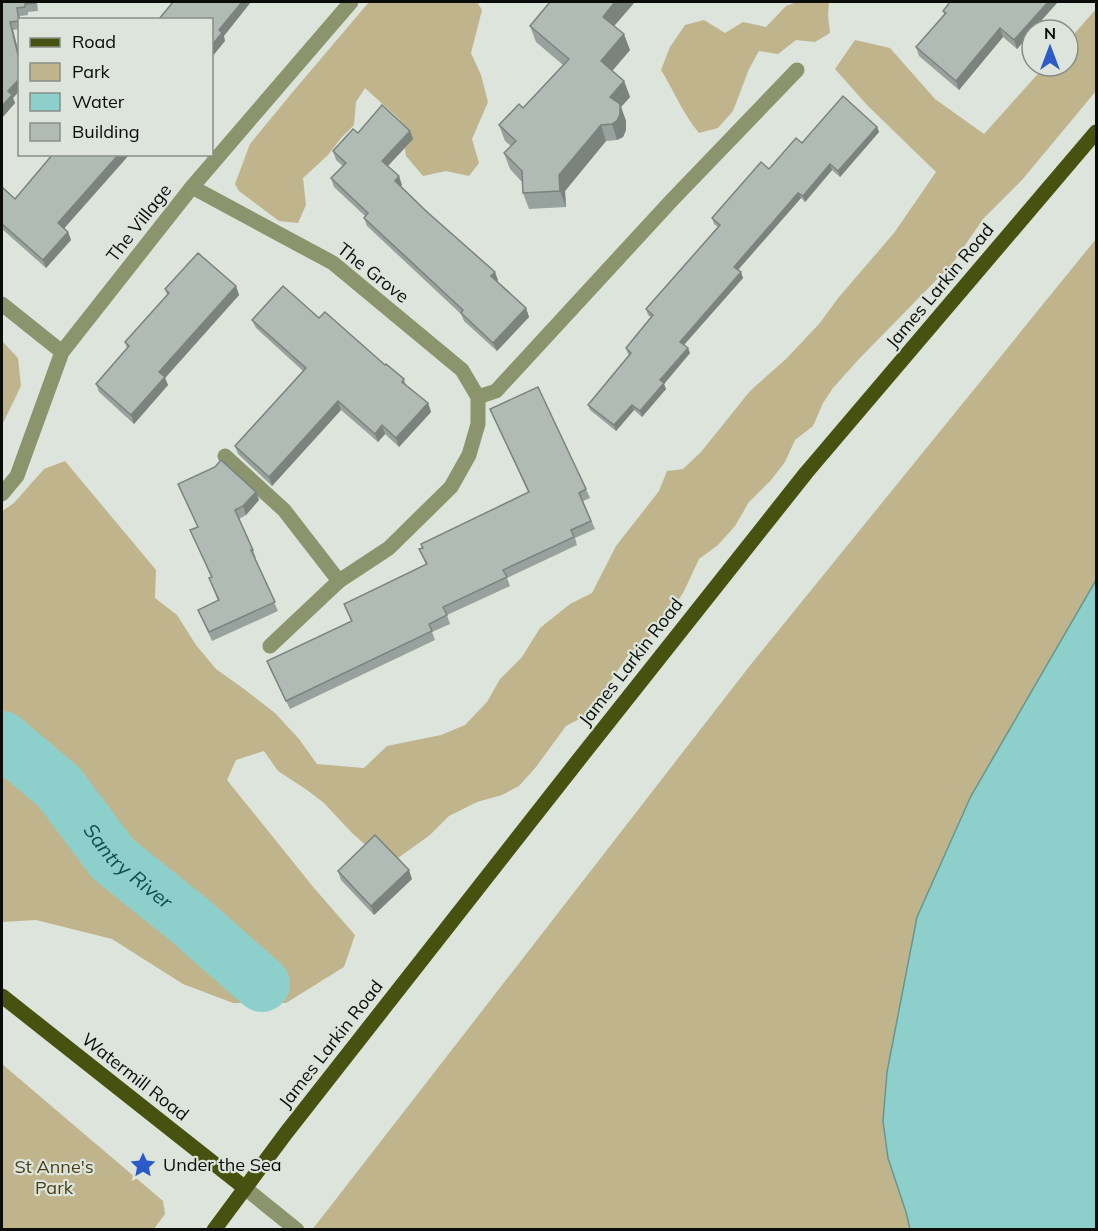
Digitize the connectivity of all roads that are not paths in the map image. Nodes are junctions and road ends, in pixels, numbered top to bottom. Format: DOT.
graph roads {
  1 [pos="351,2"];
  2 [pos="797,70"];
  3 [pos="1096,132"];
  4 [pos="192,187"];
  5 [pos="2,304"];
  6 [pos="62,352"];
  7 [pos="478,397"];
  8 [pos="225,456"];
  9 [pos="2,494"];
  10 [pos="339,581"];
  11 [pos="270,646"];
  12 [pos="2,996"];
  13 [pos="245,1188"];
  14 [pos="214,1230"];
  15 [pos="297,1230"];
  1 -- 4 [label="street, The Village"];
  2 -- 7 [label="street"];
  3 -- 13 [label="main road, James Larkin Road"];
  4 -- 6 [label="street, The Village"];
  4 -- 7 [label="street, The Grove"];
  5 -- 6 [label="street"];
  6 -- 9 [label="street, The Village"];
  7 -- 10 [label="street"];
  8 -- 10 [label="street"];
  10 -- 11 [label="street"];
  12 -- 13 [label="main road, Watermill Road"];
  13 -- 14 [label="main road, James Larkin Road"];
  13 -- 15 [label="street"];
}
